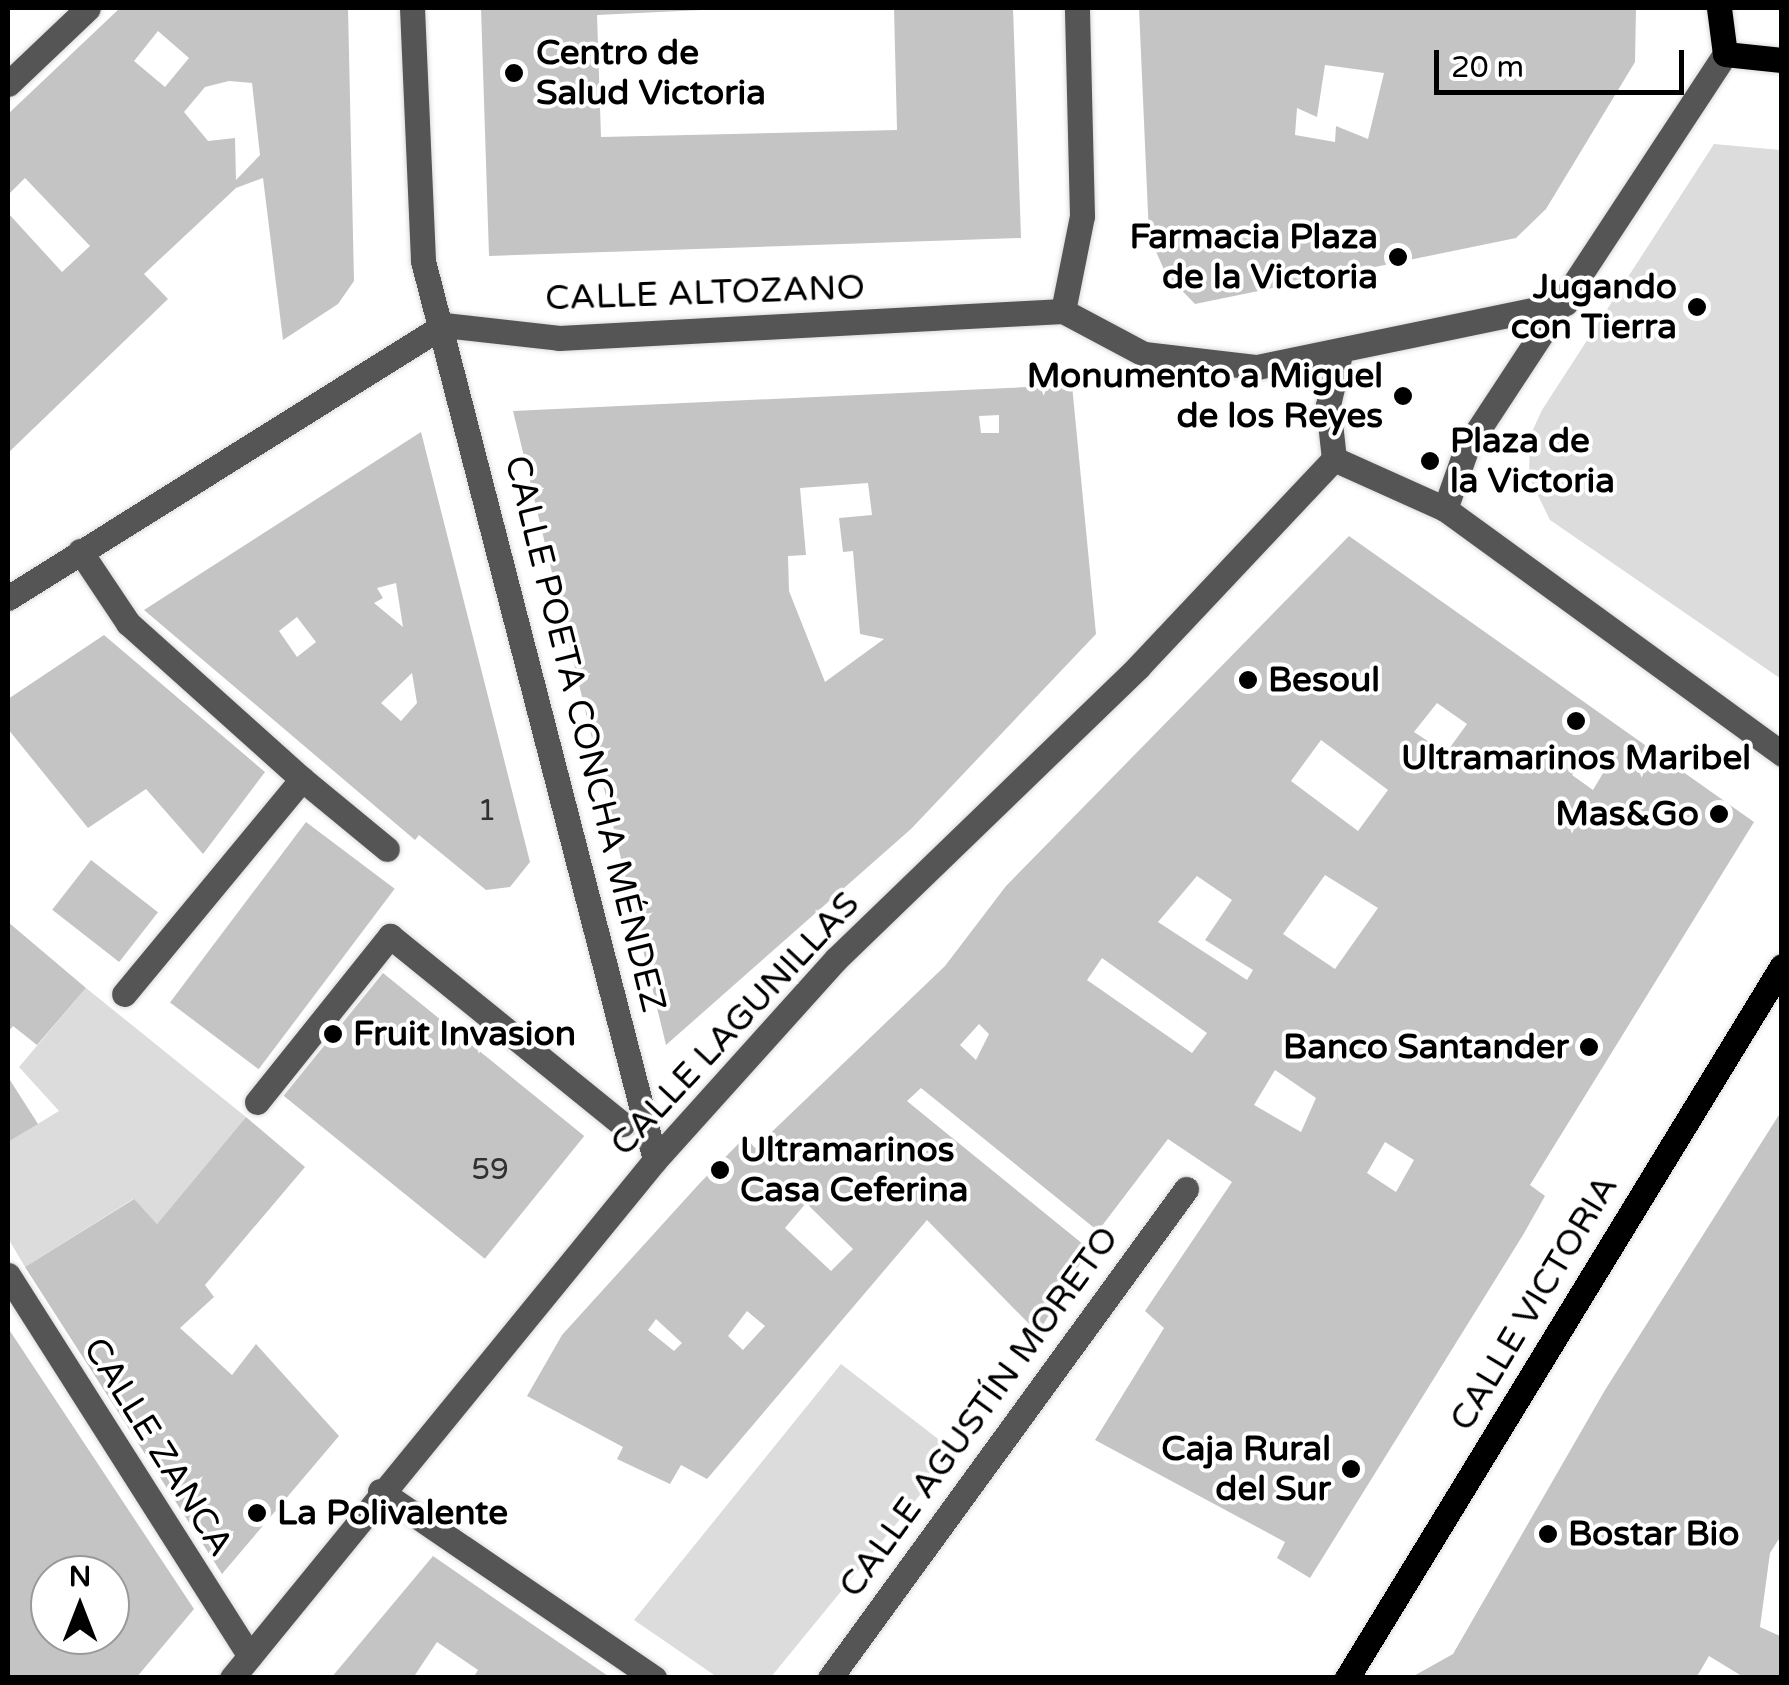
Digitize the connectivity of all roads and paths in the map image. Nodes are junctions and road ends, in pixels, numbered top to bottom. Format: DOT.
graph roads {
  1 [pos="88,8"];
  2 [pos="412,8"];
  3 [pos="1077,8"];
  4 [pos="1719,8"];
  5 [pos="1726,54"];
  6 [pos="1782,60"];
  7 [pos="8,84"];
  8 [pos="1565,303"];
  9 [pos="1063,311"];
  10 [pos="444,325"];
  11 [pos="1340,354"];
  12 [pos="1334,460"];
  13 [pos="1444,509"];
  14 [pos="80,551"];
  15 [pos="8,598"];
  16 [pos="1782,754"];
  17 [pos="302,779"];
  18 [pos="387,848"];
  19 [pos="1782,966"];
  20 [pos="124,994"];
  21 [pos="257,1102"];
  22 [pos="622,1124"];
  23 [pos="655,1160"];
  24 [pos="1186,1189"];
  25 [pos="8,1275"];
  26 [pos="380,1491"];
  27 [pos="250,1656"];
  28 [pos="232,1678"];
  29 [pos="654,1678"];
  30 [pos="830,1678"];
  31 [pos="1347,1678"];
  1 -- 7 [label="street"];
  2 -- 10 [label="street, CALLE POETA CONCHA MÉNDEZ"];
  3 -- 9 [label="street"];
  4 -- 5 [label="main road"];
  5 -- 6 [label="main road"];
  5 -- 8 [label="street"];
  8 -- 11 [label="street"];
  8 -- 13 [label="street"];
  9 -- 10 [label="street, CALLE ALTOZANO"];
  9 -- 11 [label="street"];
  10 -- 14 [label="street"];
  10 -- 23 [label="street, CALLE POETA CONCHA MÉNDEZ"];
  11 -- 12 [label="street"];
  12 -- 13 [label="street"];
  12 -- 23 [label="street, CALLE LAGUNILLAS"];
  13 -- 16 [label="street"];
  14 -- 15 [label="street"];
  14 -- 17 [label="street"];
  17 -- 18 [label="street"];
  17 -- 20 [label="street"];
  19 -- 31 [label="main road, CALLE VICTORIA"];
  21 -- 22 [label="street"];
  23 -- 26 [label="street, CALLE LAGUNILLAS"];
  24 -- 30 [label="street, CALLE AGUSTÍN MORETO"];
  25 -- 27 [label="street, CALLE ZANCA"];
  26 -- 27 [label="street, CALLE LAGUNILLAS"];
  26 -- 29 [label="street"];
  27 -- 28 [label="street, CALLE LAGUNILLAS"];
}
